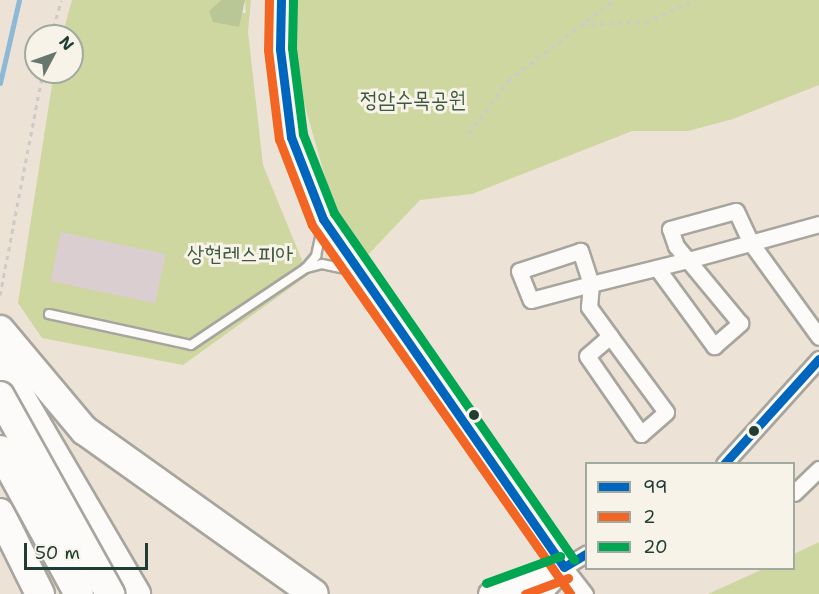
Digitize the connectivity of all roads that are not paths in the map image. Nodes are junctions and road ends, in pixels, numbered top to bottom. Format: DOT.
graph roads {
  1 [pos="281,0"];
  2 [pos="323,219"];
  3 [pos="819,224"];
  4 [pos="751,243"];
  5 [pos="692,260"];
  6 [pos="306,268"];
  7 [pos="657,268"];
  8 [pos="357,272"];
  9 [pos="591,284"];
  10 [pos="49,314"];
  11 [pos="1,331"];
  12 [pos="610,336"];
  13 [pos="819,337"];
  14 [pos="819,359"];
  15 [pos="0,362"];
  16 [pos="0,396"];
  17 [pos="0,450"];
  18 [pos="726,462"];
  19 [pos="819,469"];
  20 [pos="795,492"];
  21 [pos="0,513"];
  22 [pos="585,555"];
  23 [pos="564,567"];
  24 [pos="40,594"];
  25 [pos="79,594"];
  26 [pos="110,594"];
  27 [pos="136,594"];
  28 [pos="314,594"];
  29 [pos="490,594"];
  30 [pos="539,594"];
  31 [pos="585,594"];
  1 -- 2 [label="street"];
  2 -- 6 [label="lane"];
  2 -- 8 [label="street"];
  3 -- 4 [label="street"];
  4 -- 5 [label="street"];
  4 -- 5 [label="street"];
  4 -- 13 [label="street"];
  5 -- 7 [label="street"];
  5 -- 7 [label="street"];
  6 -- 8 [label="lane"];
  6 -- 10 [label="lane"];
  7 -- 9 [label="street"];
  8 -- 23 [label="street"];
  9 -- 9 [label="street"];
  9 -- 12 [label="street"];
  11 -- 28 [label="highway"];
  12 -- 12 [label="street"];
  14 -- 18 [label="street"];
  15 -- 27 [label="highway"];
  16 -- 26 [label="highway, bridge"];
  17 -- 25 [label="highway, bridge"];
  19 -- 20 [label="street"];
  21 -- 24 [label="highway"];
  22 -- 23 [label="street"];
  23 -- 29 [label="street"];
  23 -- 30 [label="street"];
  23 -- 31 [label="street"];
}
